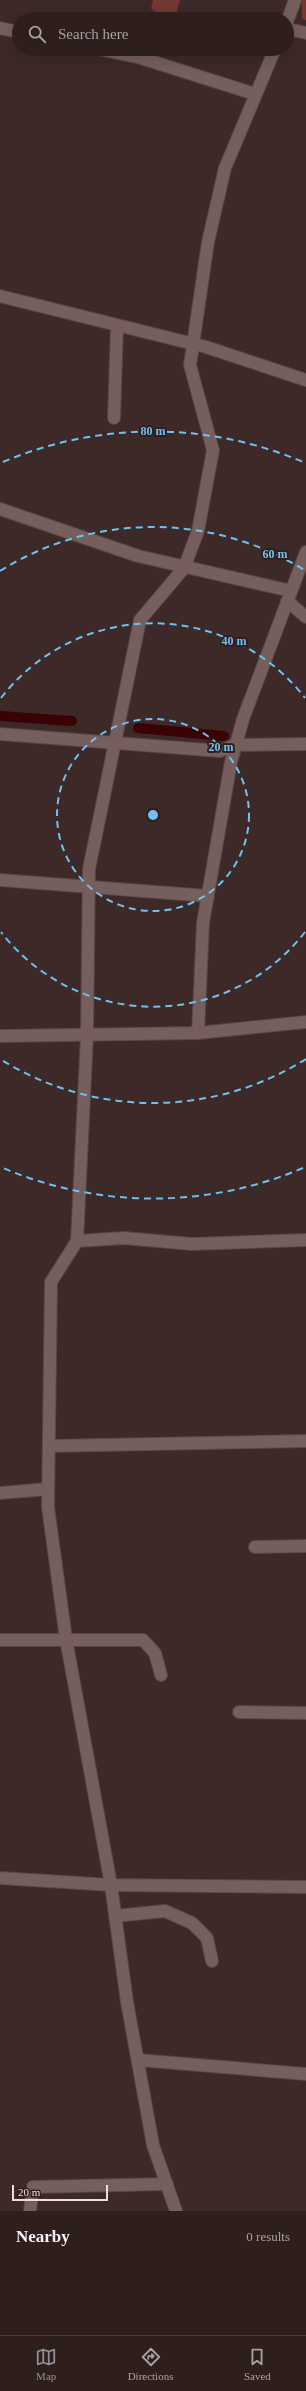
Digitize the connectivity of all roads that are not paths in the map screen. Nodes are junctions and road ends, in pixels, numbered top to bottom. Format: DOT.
graph roads {
  1 [pos="295,0"];
  2 [pos="291,12"];
  3 [pos="0,28"];
  4 [pos="294,30"];
  5 [pos="12,31"];
  6 [pos="306,33"];
  7 [pos="131,56"];
  8 [pos="273,56"];
  9 [pos="256,94"];
  10 [pos="0,296"];
  11 [pos="116,326"];
  12 [pos="193,344"];
  13 [pos="306,380"];
  14 [pos="114,418"];
  15 [pos="0,509"];
  16 [pos="306,552"];
  17 [pos="184,568"];
  18 [pos="289,596"];
  19 [pos="306,617"];
  20 [pos="0,734"];
  21 [pos="114,743"];
  22 [pos="306,744"];
  23 [pos="235,746"];
  24 [pos="0,880"];
  25 [pos="88,886"];
  26 [pos="208,896"];
  27 [pos="306,1022"];
  28 [pos="198,1033"];
  29 [pos="87,1035"];
  30 [pos="0,1036"];
  31 [pos="306,1240"];
  32 [pos="77,1241"];
  33 [pos="306,1441"];
  34 [pos="49,1446"];
  35 [pos="48,1489"];
  36 [pos="0,1494"];
  37 [pos="306,1546"];
  38 [pos="255,1547"];
  39 [pos="66,1639"];
  40 [pos="0,1640"];
  41 [pos="161,1675"];
  42 [pos="239,1712"];
  43 [pos="306,1713"];
  44 [pos="0,1878"];
  45 [pos="111,1885"];
  46 [pos="306,1887"];
  47 [pos="115,1916"];
  48 [pos="212,1961"];
  49 [pos="138,2060"];
  50 [pos="306,2074"];
  51 [pos="167,2184"];
  52 [pos="30,2211"];
  53 [pos="176,2211"];
  1 -- 2 [label="street"];
  3 -- 5 [label="street"];
  4 -- 6 [label="street"];
  7 -- 9 [label="street"];
  8 -- 9 [label="street"];
  9 -- 12 [label="street"];
  10 -- 11 [label="street"];
  11 -- 12 [label="street"];
  11 -- 14 [label="street"];
  12 -- 13 [label="street"];
  12 -- 17 [label="street"];
  15 -- 17 [label="street"];
  16 -- 18 [label="street"];
  17 -- 18 [label="street"];
  17 -- 21 [label="street"];
  18 -- 19 [label="street"];
  18 -- 23 [label="street"];
  20 -- 21 [label="street"];
  21 -- 23 [label="street"];
  21 -- 25 [label="street"];
  22 -- 23 [label="street"];
  23 -- 26 [label="street"];
  24 -- 25 [label="street"];
  25 -- 26 [label="street"];
  25 -- 29 [label="street"];
  26 -- 28 [label="street"];
  27 -- 28 [label="street"];
  28 -- 29 [label="street"];
  29 -- 30 [label="street"];
  29 -- 32 [label="street"];
  31 -- 32 [label="street"];
  32 -- 34 [label="street"];
  33 -- 34 [label="street"];
  34 -- 35 [label="street"];
  35 -- 36 [label="street"];
  35 -- 39 [label="street"];
  37 -- 38 [label="street"];
  39 -- 40 [label="street"];
  39 -- 41 [label="street"];
  39 -- 45 [label="street"];
  42 -- 43 [label="street"];
  44 -- 45 [label="street"];
  45 -- 46 [label="street"];
  45 -- 47 [label="street"];
  47 -- 48 [label="street"];
  47 -- 49 [label="street"];
  49 -- 50 [label="street"];
  49 -- 51 [label="street"];
  51 -- 52 [label="street"];
  51 -- 53 [label="street"];
}
